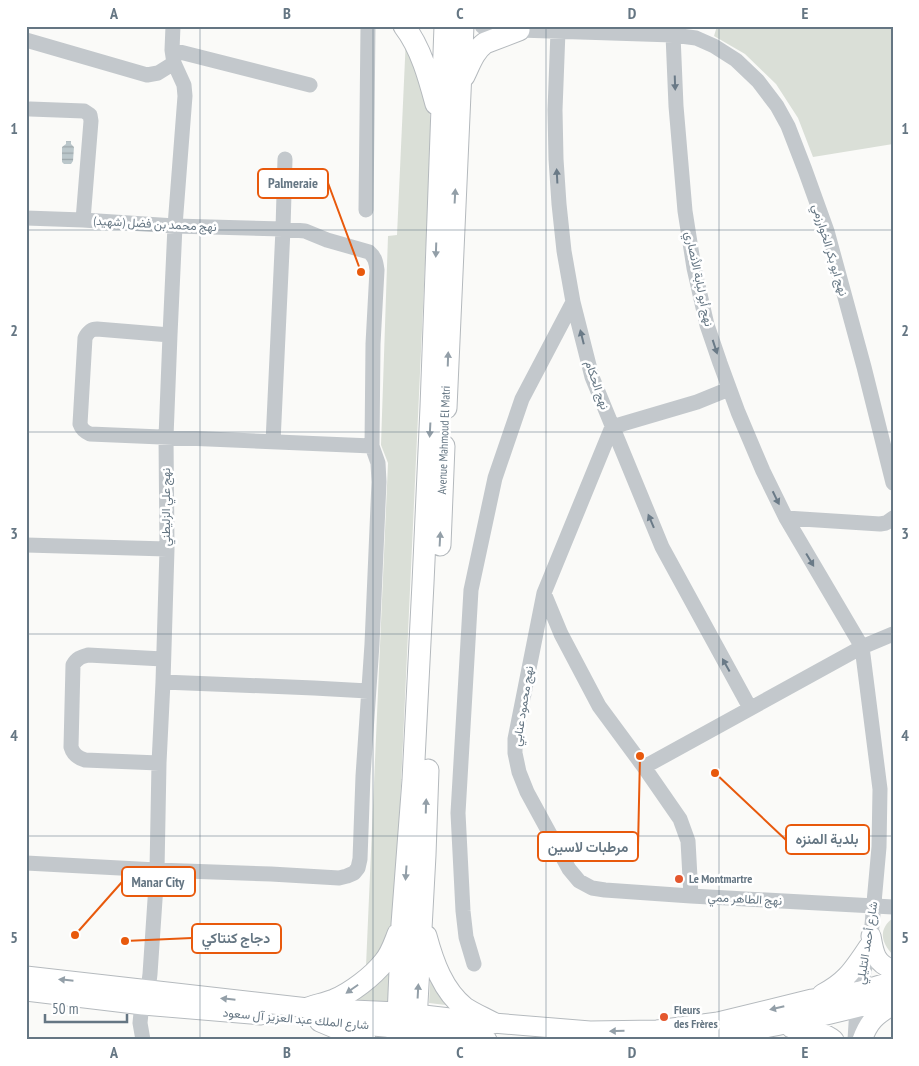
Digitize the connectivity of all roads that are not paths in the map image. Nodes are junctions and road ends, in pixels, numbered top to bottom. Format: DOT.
graph roads {
  1 [pos="173,26"];
  2 [pos="368,26"];
  3 [pos="404,26"];
  4 [pos="445,26"];
  5 [pos="463,26"];
  6 [pos="482,26"];
  7 [pos="519,30"];
  8 [pos="674,30"];
  9 [pos="558,31"];
  10 [pos="26,40"];
  11 [pos="173,56"];
  12 [pos="460,85"];
  13 [pos="310,86"];
  14 [pos="30,109"];
  15 [pos="441,126"];
  16 [pos="285,159"];
  17 [pos="366,210"];
  18 [pos="26,218"];
  19 [pos="83,220"];
  20 [pos="176,226"];
  21 [pos="283,229"];
  22 [pos="573,302"];
  23 [pos="170,334"];
  24 [pos="730,389"];
  25 [pos="612,427"];
  26 [pos="166,437"];
  27 [pos="273,442"];
  28 [pos="372,446"];
  29 [pos="893,483"];
  30 [pos="786,518"];
  31 [pos="892,519"];
  32 [pos="26,545"];
  33 [pos="167,549"];
  34 [pos="544,593"];
  35 [pos="893,634"];
  36 [pos="862,647"];
  37 [pos="163,659"];
  38 [pos="163,682"];
  39 [pos="368,691"];
  40 [pos="750,708"];
  41 [pos="159,763"];
  42 [pos="644,767"];
  43 [pos="26,863"];
  44 [pos="157,870"];
  45 [pos="690,896"];
  46 [pos="874,905"];
  47 [pos="893,906"];
  48 [pos="412,921"];
  49 [pos="870,941"];
  50 [pos="474,964"];
  51 [pos="893,970"];
  52 [pos="26,976"];
  53 [pos="893,981"];
  54 [pos="26,991"];
  55 [pos="145,997"];
  56 [pos="893,998"];
  57 [pos="812,999"];
  58 [pos="859,1000"];
  59 [pos="893,1005"];
  60 [pos="314,1014"];
  61 [pos="777,1026"];
  62 [pos="407,1027"];
  63 [pos="490,1032"];
  64 [pos="143,1040"];
  65 [pos="365,1040"];
  66 [pos="689,1040"];
  67 [pos="834,1040"];
  68 [pos="855,1040"];
  69 [pos="862,1040"];
  1 -- 11 [label="street, نهج علي الزليطني"];
  2 -- 17 [label="street"];
  3 -- 15 [label="highway"];
  4 -- 15 [label="highway, Avenue Mahmoud El Matri"];
  5 -- 12 [label="highway, Avenue Mahmoud El Matri"];
  6 -- 7 [label="street, نهج ابو بكر الخوارزمي"];
  7 -- 9 [label="street, نهج ابو بكر الخوارزمي"];
  7 -- 12 [label="highway"];
  8 -- 9 [label="street, نهج ابو بكر الخوارزمي"];
  8 -- 24 [label="street, نهج أبو لبابة الأنصاري, one-way"];
  8 -- 29 [label="street, نهج ابو بكر الخوارزمي"];
  22 -- 9 [label="street, نهج الحكام, one-way"];
  10 -- 11 [label="street"];
  11 -- 13 [label="street"];
  11 -- 20 [label="street, نهج علي الزليطني"];
  48 -- 12 [label="highway, Avenue Mahmoud El Matri, one-way"];
  14 -- 19 [label="street"];
  15 -- 48 [label="highway, Avenue Mahmoud El Matri, one-way"];
  16 -- 21 [label="street"];
  18 -- 19 [label="street, نهج محمد بن فضل (شهيد)"];
  19 -- 20 [label="street, نهج محمد بن فضل (شهيد)"];
  20 -- 21 [label="street, نهج محمد بن فضل (شهيد)"];
  20 -- 23 [label="street, نهج علي الزليطني"];
  21 -- 27 [label="street"];
  21 -- 28 [label="street, نهج محمد بن فضل (شهيد)"];
  25 -- 22 [label="street, نهج الحكام, one-way"];
  22 -- 50 [label="street"];
  23 -- 26 [label="street, نهج علي الزليطني"];
  23 -- 26 [label="street"];
  24 -- 25 [label="street"];
  24 -- 30 [label="street, نهج أبو لبابة الأنصاري, one-way"];
  25 -- 34 [label="street, نهج محمود عنابي"];
  40 -- 25 [label="street, نهج الحكام, one-way"];
  26 -- 27 [label="street"];
  26 -- 33 [label="street, نهج علي الزليطني"];
  27 -- 28 [label="street"];
  28 -- 39 [label="street, نهج محمد بن فضل (شهيد)"];
  30 -- 31 [label="street"];
  30 -- 36 [label="street, نهج أبو لبابة الأنصاري, one-way"];
  32 -- 33 [label="street"];
  33 -- 37 [label="street, نهج علي الزليطني"];
  34 -- 42 [label="street, نهج الطاهر ممي"];
  34 -- 45 [label="street, نهج محمود عنابي"];
  35 -- 36 [label="street"];
  36 -- 40 [label="street"];
  36 -- 46 [label="street, شارع أحمد التليلي"];
  37 -- 38 [label="street, نهج علي الزليطني"];
  37 -- 41 [label="street"];
  38 -- 39 [label="street"];
  38 -- 41 [label="street, نهج علي الزليطني"];
  39 -- 44 [label="street, نهج محمد بن فضل (شهيد)"];
  40 -- 42 [label="street"];
  41 -- 44 [label="street, نهج علي الزليطني"];
  42 -- 45 [label="street, نهج الطاهر ممي"];
  43 -- 44 [label="street"];
  44 -- 55 [label="street, نهج علي الزليطني"];
  45 -- 46 [label="street, نهج الطاهر ممي"];
  46 -- 47 [label="street, نهج الطاهر ممي"];
  46 -- 49 [label="street, شارع أحمد التليلي"];
  48 -- 60 [label="highway, one-way"];
  48 -- 62 [label="highway"];
  48 -- 63 [label="highway"];
  49 -- 51 [label="main road"];
  49 -- 57 [label="main road"];
  49 -- 58 [label="street, شارع أحمد التليلي"];
  55 -- 52 [label="main road, شارع الملك عبد العزيز آل سعود, one-way"];
  53 -- 58 [label="main road"];
  54 -- 55 [label="main road, شارع الملك عبد العزيز آل سعود"];
  55 -- 60 [label="main road, شارع الملك عبد العزيز آل سعود"];
  55 -- 64 [label="street, نهج علي الزليطني"];
  56 -- 58 [label="main road"];
  57 -- 58 [label="main road"];
  57 -- 63 [label="main road, شارع الملك عبد العزيز آل سعود, one-way"];
  58 -- 61 [label="main road"];
  58 -- 68 [label="street, شارع أحمد التليلي"];
  59 -- 69 [label="main road"];
  60 -- 62 [label="main road, شارع الملك عبد العزيز آل سعود"];
  60 -- 65 [label="highway"];
  61 -- 66 [label="main road"];
  61 -- 67 [label="main road"];
  62 -- 63 [label="main road, شارع الملك عبد العزيز آل سعود"];
}
